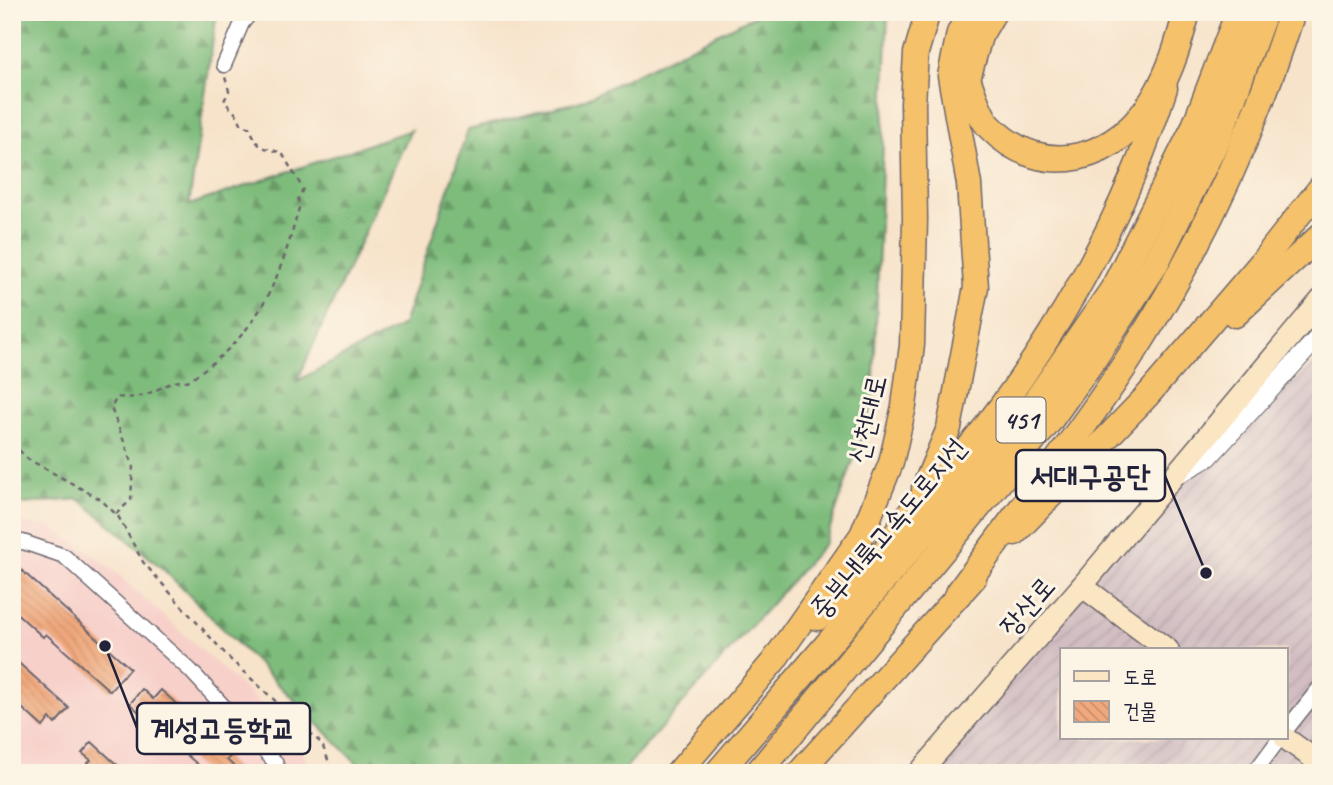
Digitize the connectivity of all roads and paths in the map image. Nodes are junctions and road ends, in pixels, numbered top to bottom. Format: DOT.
graph roads {
  1 [pos="251,12"];
  2 [pos="928,12"];
  3 [pos="969,12"];
  4 [pos="993,12"];
  5 [pos="1188,12"];
  6 [pos="1240,12"];
  7 [pos="1264,12"];
  8 [pos="1292,12"];
  9 [pos="1174,60"];
  10 [pos="224,65"];
  11 [pos="1321,187"];
  12 [pos="1321,235"];
  13 [pos="1321,300"];
  14 [pos="1321,334"];
  15 [pos="1147,396"];
  16 [pos="12,443"];
  17 [pos="1176,475"];
  18 [pos="918,502"];
  19 [pos="116,514"];
  20 [pos="12,543"];
  21 [pos="1082,586"];
  22 [pos="960,593"];
  23 [pos="1165,648"];
  24 [pos="773,662"];
  25 [pos="1321,686"];
  26 [pos="1288,727"];
  27 [pos="1279,740"];
  28 [pos="1288,740"];
  29 [pos="1321,764"];
  30 [pos="279,773"];
  31 [pos="333,773"];
  32 [pos="678,773"];
  33 [pos="718,773"];
  34 [pos="758,773"];
  35 [pos="799,773"];
  36 [pos="919,773"];
  37 [pos="1254,773"];
  1 -- 10 [label="street"];
  2 -- 24 [label="highway, 신천대로"];
  3 -- 18 [label="highway"];
  4 -- 9 [label="highway"];
  5 -- 9 [label="highway"];
  6 -- 33 [label="highway, 중부내륙고속도로지선 / 451"];
  7 -- 34 [label="highway, 중부내륙고속도로지선 / 451"];
  8 -- 22 [label="highway"];
  9 -- 18 [label="highway"];
  10 -- 19 [label="path"];
  11 -- 15 [label="highway"];
  12 -- 15 [label="highway"];
  13 -- 17 [label="main road, 장산로"];
  14 -- 17 [label="street, 장산로"];
  15 -- 22 [label="highway"];
  16 -- 19 [label="path"];
  17 -- 21 [label="main road, 장산로"];
  18 -- 24 [label="highway"];
  19 -- 31 [label="path"];
  20 -- 30 [label="street"];
  21 -- 23 [label="main road"];
  21 -- 36 [label="main road, 장산로"];
  22 -- 35 [label="highway"];
  24 -- 32 [label="highway, 신천대로"];
  25 -- 26 [label="street"];
  27 -- 37 [label="street"];
  28 -- 29 [label="main road"];
}
